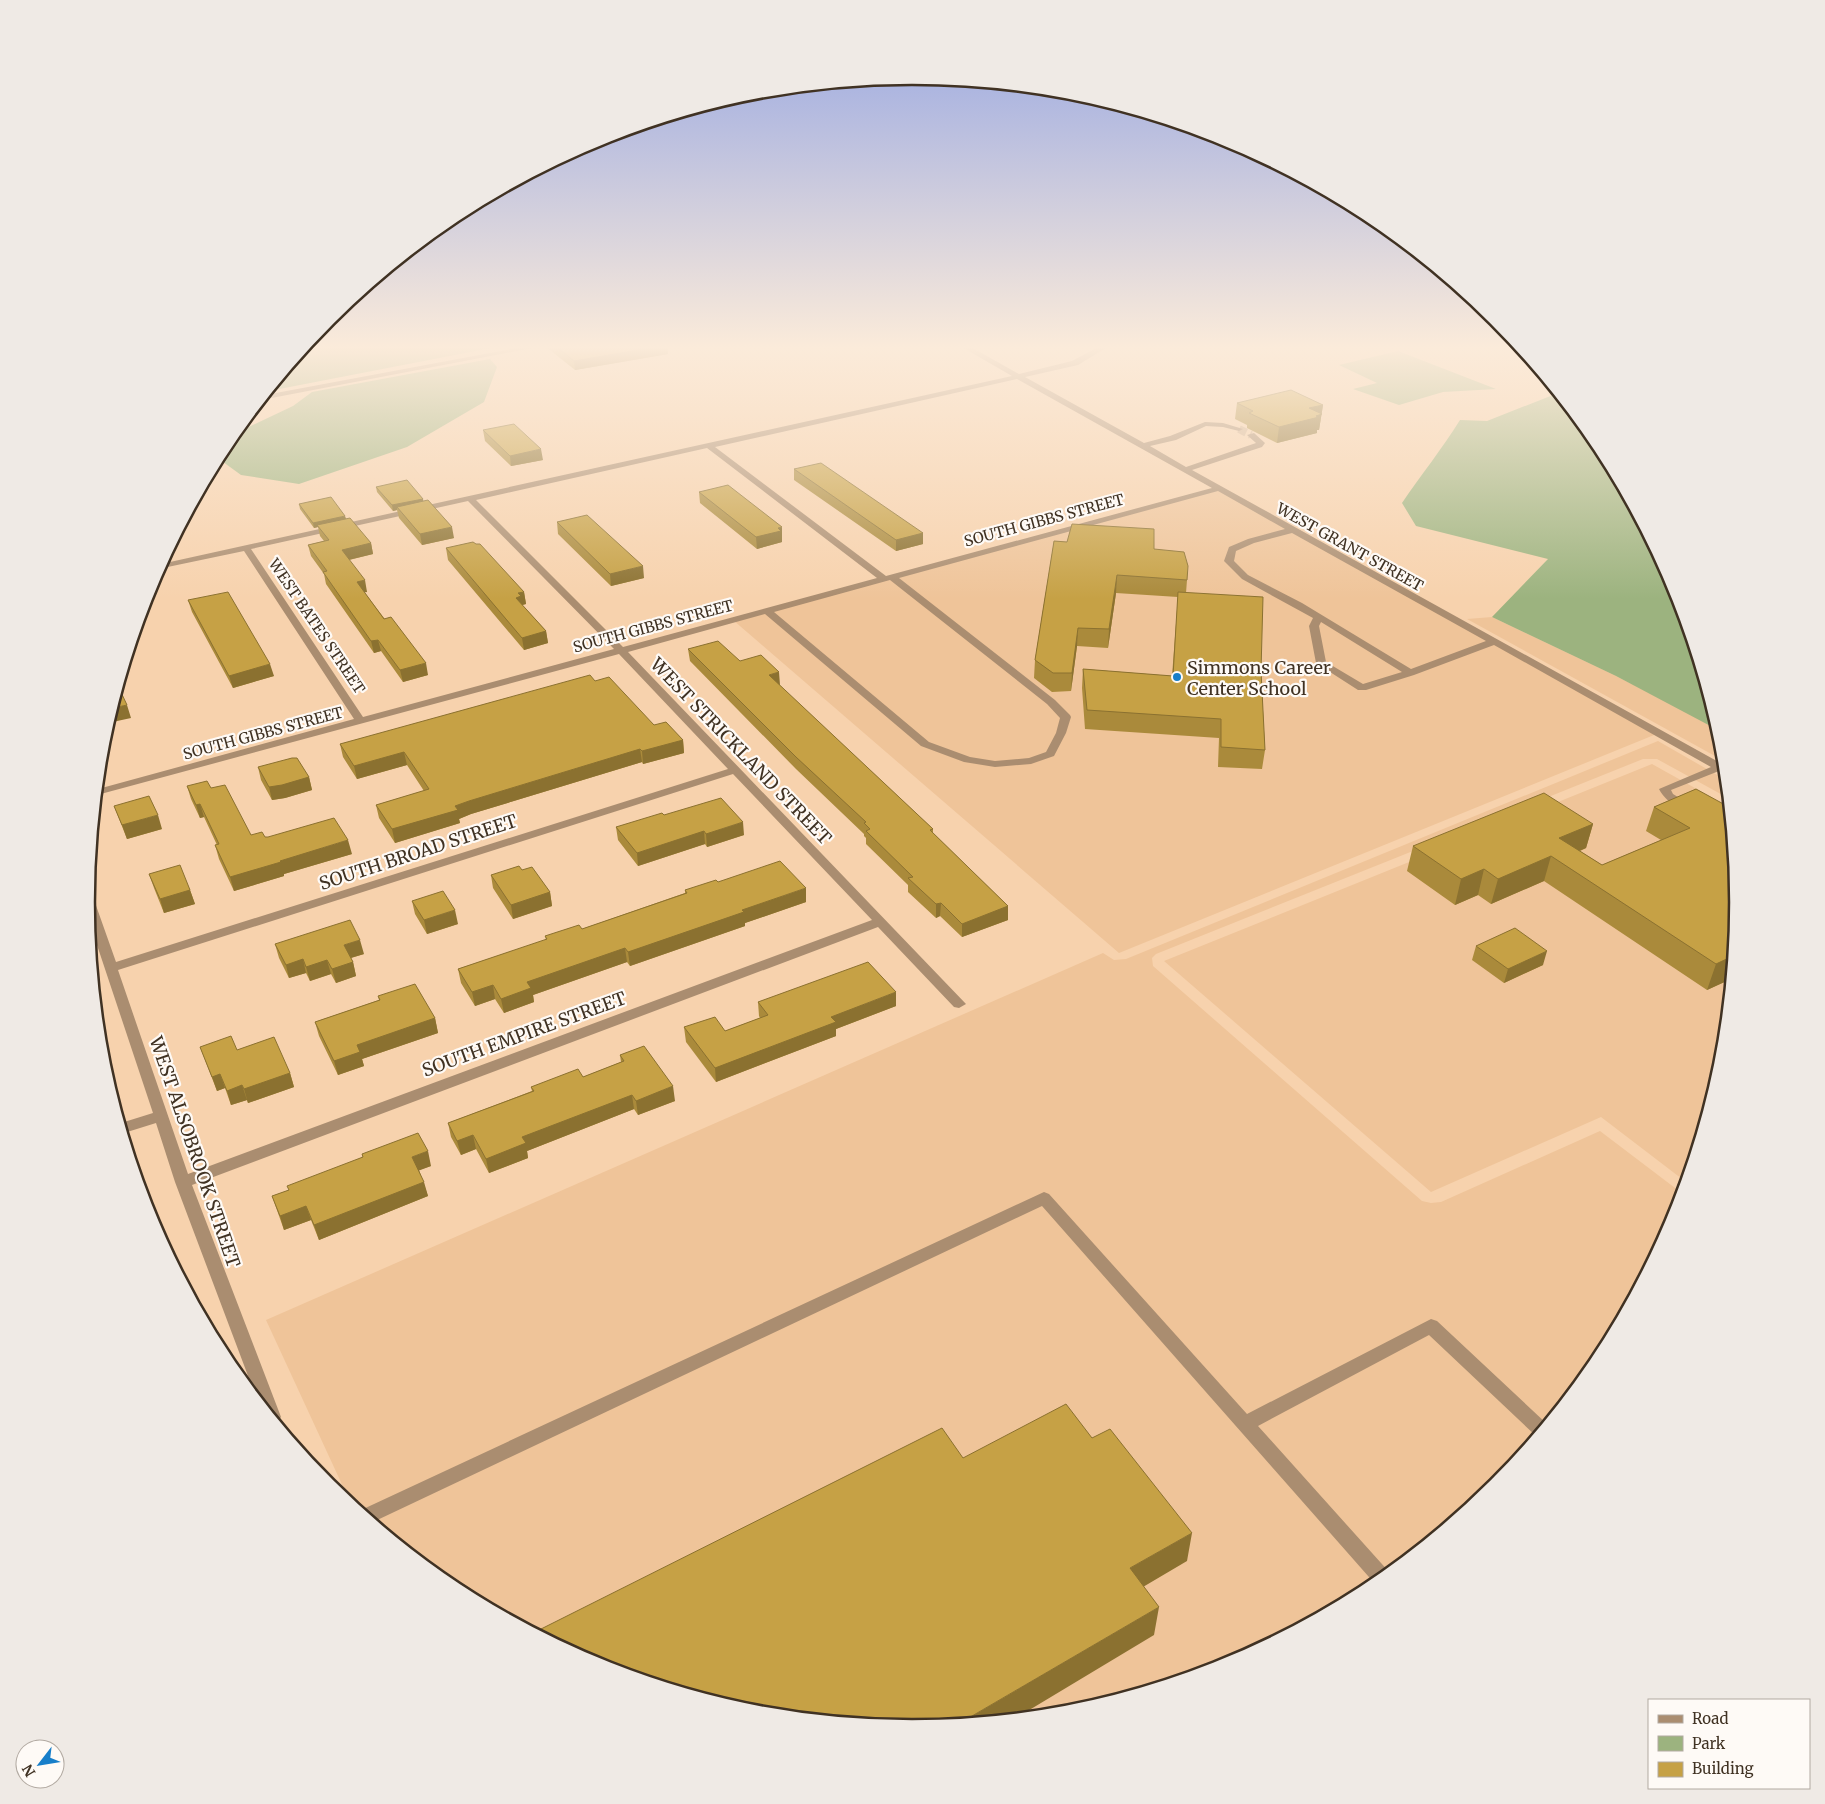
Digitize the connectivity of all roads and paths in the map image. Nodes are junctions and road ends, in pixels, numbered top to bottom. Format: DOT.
graph roads {
  1 [pos="780,430"];
  2 [pos="1114,430"];
  3 [pos="1191,430"];
  4 [pos="1251,435"];
  5 [pos="709,446"];
  6 [pos="1142,446"];
  7 [pos="1184,470"];
  8 [pos="1217,489"];
  9 [pos="471,499"];
  10 [pos="1291,530"];
  11 [pos="246,548"];
  12 [pos="169,565"];
  13 [pos="888,578"];
  14 [pos="767,611"];
  15 [pos="1318,617"];
  16 [pos="1494,642"];
  17 [pos="621,650"];
  18 [pos="1410,673"];
  19 [pos="361,722"];
  20 [pos="1718,766"];
  21 [pos="735,770"];
  22 [pos="1719,770"];
  23 [pos="103,791"];
  24 [pos="1700,814"];
  25 [pos="96,922"];
  26 [pos="879,922"];
  27 [pos="112,968"];
  28 [pos="959,1004"];
  29 [pos="160,1116"];
  30 [pos="127,1126"];
  31 [pos="182,1182"];
  32 [pos="266,1402"];
  33 [pos="1245,1424"];
  34 [pos="1538,1427"];
  35 [pos="371,1514"];
  36 [pos="1377,1573"];
  1 -- 5 [label="street"];
  2 -- 6 [label="street, WEST GRANT STREET"];
  3 -- 6 [label="street"];
  4 -- 7 [label="street"];
  5 -- 9 [label="street"];
  5 -- 13 [label="street"];
  6 -- 7 [label="street, WEST GRANT STREET"];
  7 -- 8 [label="street, WEST GRANT STREET"];
  8 -- 10 [label="street, WEST GRANT STREET"];
  8 -- 13 [label="street, SOUTH GIBBS STREET"];
  9 -- 11 [label="street"];
  9 -- 17 [label="street, WEST STRICKLAND STREET"];
  10 -- 15 [label="street"];
  10 -- 16 [label="street, WEST GRANT STREET"];
  11 -- 12 [label="street"];
  11 -- 19 [label="street, WEST BATES STREET"];
  13 -- 14 [label="street, SOUTH GIBBS STREET"];
  13 -- 14 [label="street"];
  14 -- 17 [label="street, SOUTH GIBBS STREET"];
  15 -- 18 [label="street"];
  15 -- 18 [label="street"];
  16 -- 18 [label="street"];
  16 -- 20 [label="street, WEST GRANT STREET"];
  17 -- 19 [label="street, SOUTH GIBBS STREET"];
  17 -- 21 [label="street, WEST STRICKLAND STREET"];
  19 -- 23 [label="street, SOUTH GIBBS STREET"];
  21 -- 26 [label="street, WEST STRICKLAND STREET"];
  21 -- 27 [label="street, SOUTH BROAD STREET"];
  22 -- 24 [label="street"];
  25 -- 27 [label="street, WEST ALSOBROOK STREET"];
  26 -- 28 [label="street"];
  26 -- 31 [label="street, SOUTH EMPIRE STREET"];
  27 -- 29 [label="street, WEST ALSOBROOK STREET"];
  29 -- 30 [label="street"];
  29 -- 31 [label="street, WEST ALSOBROOK STREET"];
  31 -- 32 [label="street, WEST ALSOBROOK STREET"];
  33 -- 34 [label="street"];
  33 -- 35 [label="street"];
  33 -- 36 [label="street"];
}
